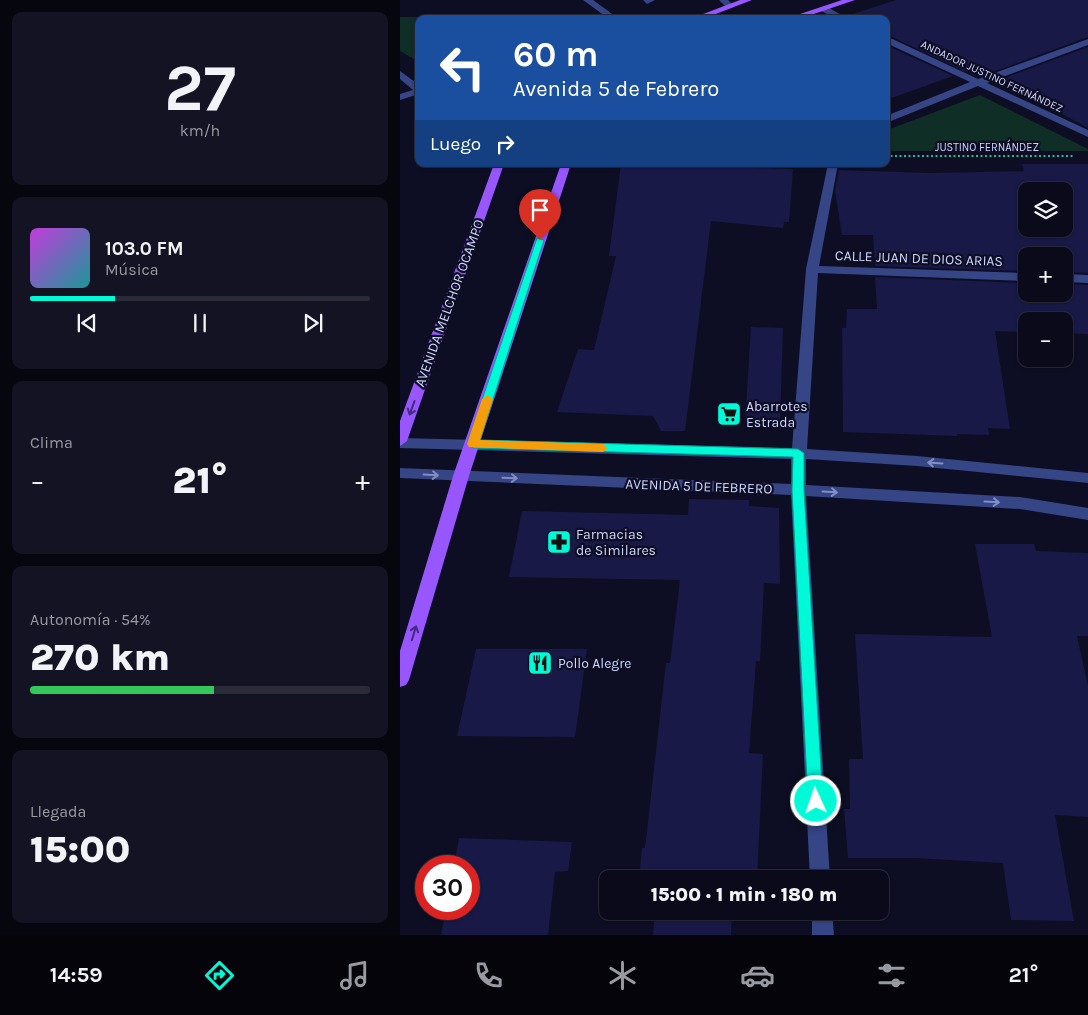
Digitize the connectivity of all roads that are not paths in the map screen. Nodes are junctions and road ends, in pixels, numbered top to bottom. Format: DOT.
graph roads {
  1 [pos="587,0"];
  2 [pos="748,0"];
  3 [pos="851,0"];
  4 [pos="726,3"];
  5 [pos="824,9"];
  6 [pos="609,15"];
  7 [pos="702,15"];
  8 [pos="803,15"];
  9 [pos="837,15"];
  10 [pos="890,41"];
  11 [pos="1088,42"];
  12 [pos="400,74"];
  13 [pos="976,83"];
  14 [pos="415,87"];
  15 [pos="415,92"];
  16 [pos="400,97"];
  17 [pos="890,118"];
  18 [pos="1088,134"];
  19 [pos="498,167"];
  20 [pos="565,167"];
  21 [pos="831,167"];
  22 [pos="812,270"];
  23 [pos="1018,277"];
  24 [pos="1073,278"];
  25 [pos="1088,279"];
  26 [pos="400,442"];
  27 [pos="473,444"];
  28 [pos="798,453"];
  29 [pos="400,473"];
  30 [pos="461,476"];
  31 [pos="1088,478"];
  32 [pos="798,490"];
  33 [pos="1088,514"];
  34 [pos="400,680"];
  35 [pos="819,870"];
  36 [pos="822,920"];
  37 [pos="823,935"];
  1 -- 6 [label="street"];
  2 -- 4 [label="main road"];
  3 -- 5 [label="main road"];
  4 -- 7 [label="main road"];
  5 -- 8 [label="main road"];
  5 -- 9 [label="street"];
  10 -- 13 [label="street, ANDADOR JUSTINO FERNÁNDEZ"];
  11 -- 13 [label="street"];
  12 -- 14 [label="street"];
  13 -- 17 [label="street"];
  13 -- 18 [label="street, ANDADOR JUSTINO FERNÁNDEZ"];
  15 -- 16 [label="street"];
  19 -- 26 [label="main road, AVENIDA MELCHOR OCAMPO, one-way"];
  20 -- 27 [label="main road"];
  21 -- 22 [label="street"];
  22 -- 23 [label="street, CALLE JUAN DE DIOS ARIAS"];
  22 -- 28 [label="street"];
  24 -- 25 [label="street"];
  26 -- 27 [label="street"];
  27 -- 28 [label="street"];
  27 -- 30 [label="main road"];
  31 -- 28 [label="street, one-way"];
  28 -- 32 [label="street"];
  29 -- 30 [label="street, AVENIDA 5 DE FEBRERO, one-way"];
  30 -- 32 [label="street, AVENIDA 5 DE FEBRERO, one-way"];
  34 -- 30 [label="main road, one-way"];
  32 -- 33 [label="street, AVENIDA 5 DE FEBRERO, one-way"];
  32 -- 35 [label="street"];
  36 -- 37 [label="street"];
}
